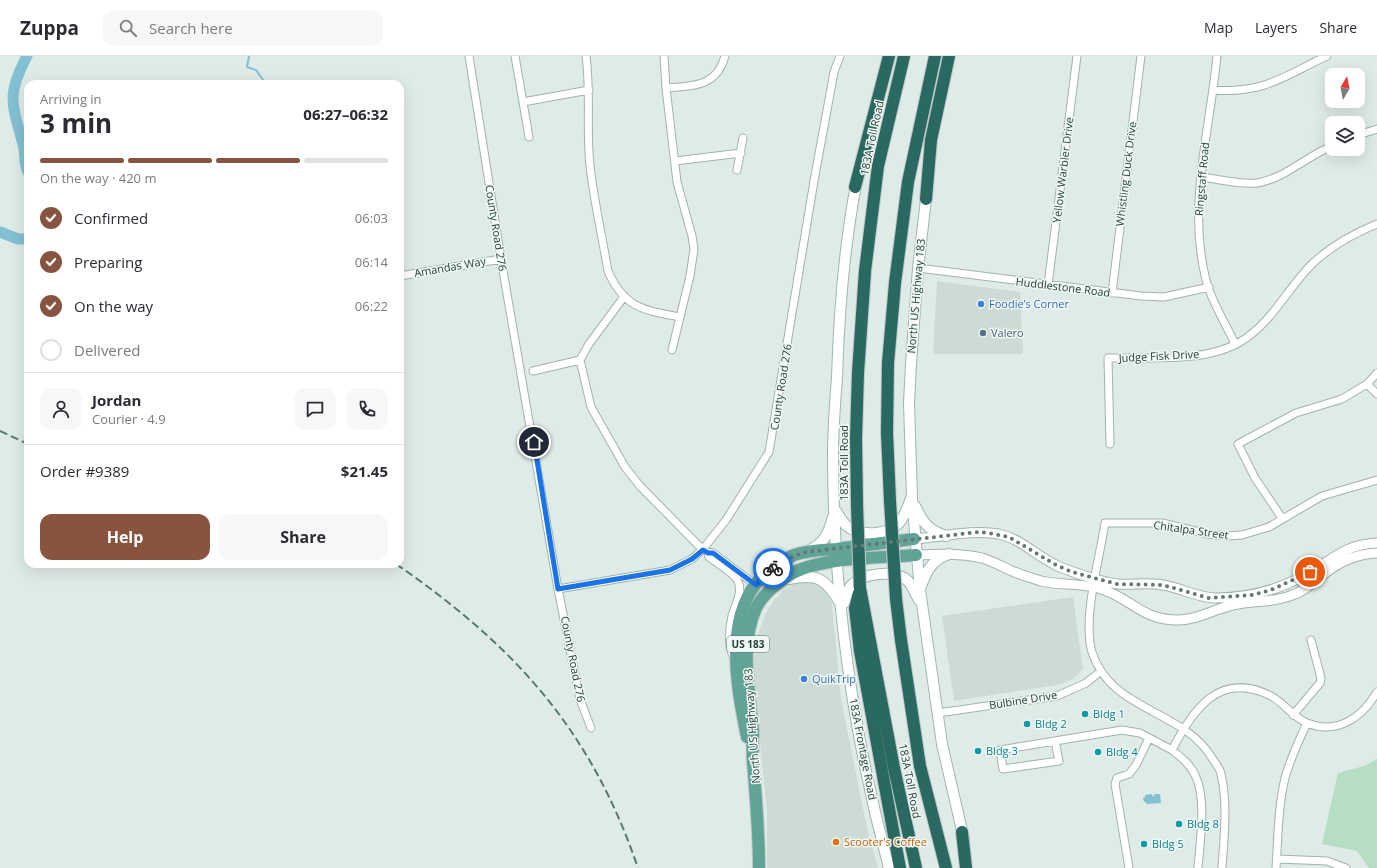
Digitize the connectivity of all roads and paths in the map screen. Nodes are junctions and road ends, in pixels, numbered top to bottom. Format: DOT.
graph roads {
  1 [pos="469,56"];
  2 [pos="515,56"];
  3 [pos="586,56"];
  4 [pos="664,56"];
  5 [pos="725,56"];
  6 [pos="840,56"];
  7 [pos="883,56"];
  8 [pos="889,56"];
  9 [pos="904,56"];
  10 [pos="935,56"];
  11 [pos="949,56"];
  12 [pos="955,56"];
  13 [pos="1077,56"];
  14 [pos="1141,56"];
  15 [pos="1217,56"];
  16 [pos="1327,56"];
  17 [pos="1314,59"];
  18 [pos="666,88"];
  19 [pos="589,90"];
  20 [pos="1213,90"];
  21 [pos="523,102"];
  22 [pos="1377,129"];
  23 [pos="1365,133"];
  24 [pos="529,137"];
  25 [pos="743,138"];
  26 [pos="1325,150"];
  27 [pos="741,153"];
  28 [pos="675,161"];
  29 [pos="738,170"];
  30 [pos="1201,177"];
  31 [pos="855,186"];
  32 [pos="926,199"];
  33 [pos="1377,224"];
  34 [pos="501,259"];
  35 [pos="918,268"];
  36 [pos="404,275"];
  37 [pos="1048,285"];
  38 [pos="1209,287"];
  39 [pos="1112,293"];
  40 [pos="623,298"];
  41 [pos="680,317"];
  42 [pos="1235,344"];
  43 [pos="672,350"];
  44 [pos="580,360"];
  45 [pos="533,371"];
  46 [pos="1377,373"];
  47 [pos="1367,384"];
  48 [pos="1377,394"];
  49 [pos="1110,444"];
  50 [pos="1377,480"];
  51 [pos="912,500"];
  52 [pos="836,510"];
  53 [pos="1282,518"];
  54 [pos="946,536"];
  55 [pos="914,539"];
  56 [pos="1377,543"];
  57 [pos="837,548"];
  58 [pos="705,551"];
  59 [pos="806,552"];
  60 [pos="1377,553"];
  61 [pos="949,554"];
  62 [pos="916,555"];
  63 [pos="838,562"];
  64 [pos="783,580"];
  65 [pos="1095,583"];
  66 [pos="756,585"];
  67 [pos="860,588"];
  68 [pos="558,589"];
  69 [pos="920,590"];
  70 [pos="921,605"];
  71 [pos="842,607"];
  72 [pos="756,609"];
  73 [pos="1311,640"];
  74 [pos="735,661"];
  75 [pos="1101,671"];
  76 [pos="1377,692"];
  77 [pos="938,713"];
  78 [pos="1293,715"];
  79 [pos="1307,723"];
  80 [pos="591,728"];
  81 [pos="1183,729"];
  82 [pos="1149,738"];
  83 [pos="1055,741"];
  84 [pos="1172,750"];
  85 [pos="753,761"];
  86 [pos="962,832"];
  87 [pos="1277,859"];
  88 [pos="759,868"];
  89 [pos="889,868"];
  90 [pos="900,868"];
  91 [pos="916,868"];
  92 [pos="946,868"];
  93 [pos="966,868"];
  94 [pos="972,868"];
  95 [pos="1129,868"];
  96 [pos="1198,868"];
  97 [pos="1222,868"];
  98 [pos="1276,868"];
  99 [pos="1346,868"];
  1 -- 34 [label="street, County Road 276"];
  2 -- 21 [label="street"];
  3 -- 19 [label="street"];
  4 -- 18 [label="street"];
  5 -- 18 [label="street"];
  6 -- 58 [label="street, County Road 276"];
  7 -- 31 [label="main road, US 183"];
  8 -- 31 [label="highway"];
  9 -- 67 [label="highway, 183A Toll Road, bridge"];
  10 -- 92 [label="highway, 183A Toll Road, bridge"];
  11 -- 32 [label="highway"];
  12 -- 32 [label="main road, North US Highway 183"];
  13 -- 37 [label="street, Yellow Warbler Drive"];
  14 -- 39 [label="street, Whistling Duck Drive"];
  15 -- 20 [label="street, Ringstaff Road"];
  16 -- 17 [label="street"];
  17 -- 20 [label="street"];
  18 -- 28 [label="street"];
  19 -- 21 [label="street"];
  19 -- 40 [label="street"];
  20 -- 30 [label="street, Ringstaff Road"];
  21 -- 24 [label="street"];
  22 -- 23 [label="street"];
  25 -- 27 [label="street"];
  26 -- 30 [label="street"];
  27 -- 28 [label="street"];
  27 -- 29 [label="street"];
  28 -- 41 [label="street"];
  30 -- 38 [label="street, Ringstaff Road"];
  31 -- 52 [label="main road, US 183"];
  32 -- 35 [label="main road, North US Highway 183"];
  33 -- 42 [label="street, Judge Fisk Drive"];
  34 -- 36 [label="street, Amandas Way"];
  34 -- 68 [label="street, County Road 276"];
  35 -- 37 [label="street, Huddlestone Road"];
  35 -- 51 [label="main road, North US Highway 183"];
  37 -- 39 [label="street, Huddlestone Road"];
  38 -- 39 [label="street, Huddlestone Road"];
  38 -- 42 [label="street, Ringstaff Road"];
  40 -- 41 [label="street"];
  40 -- 44 [label="street"];
  41 -- 43 [label="street"];
  42 -- 49 [label="street, Judge Fisk Drive"];
  44 -- 45 [label="street"];
  44 -- 58 [label="street"];
  46 -- 47 [label="street"];
  47 -- 48 [label="street"];
  47 -- 53 [label="street"];
  50 -- 53 [label="street, Chitalpa Street"];
  51 -- 52 [label="main road"];
  51 -- 54 [label="main road"];
  51 -- 55 [label="main road, North US Highway 183"];
  52 -- 57 [label="main road, 183A Frontage Road"];
  52 -- 59 [label="main road, US 183"];
  53 -- 65 [label="street, Chitalpa Street"];
  54 -- 55 [label="street"];
  54 -- 65 [label="street"];
  55 -- 57 [label="main road, North US Highway 183 / US 183"];
  55 -- 62 [label="main road, North US Highway 183"];
  56 -- 65 [label="street"];
  57 -- 59 [label="main road, North US Highway 183 / US 183"];
  57 -- 63 [label="main road, 183A Frontage Road"];
  58 -- 66 [label="street"];
  58 -- 68 [label="street, County Road 276"];
  58 -- 74 [label="street"];
  59 -- 66 [label="main road, North US Highway 183 / US 183"];
  60 -- 65 [label="street"];
  61 -- 62 [label="street"];
  61 -- 65 [label="street"];
  61 -- 69 [label="main road"];
  62 -- 63 [label="main road, North US Highway 183 / US 183"];
  62 -- 69 [label="main road"];
  63 -- 64 [label="main road, North US Highway 183 / US 183"];
  63 -- 71 [label="main road, 183A Frontage Road"];
  64 -- 71 [label="main road"];
  64 -- 72 [label="main road, North US Highway 183 / US 183"];
  65 -- 75 [label="street"];
  66 -- 72 [label="main road"];
  66 -- 74 [label="main road, North US Highway 183 / US 183"];
  67 -- 90 [label="highway"];
  67 -- 91 [label="highway, 183A Toll Road"];
  68 -- 80 [label="street, County Road 276"];
  69 -- 70 [label="main road"];
  70 -- 71 [label="main road"];
  70 -- 77 [label="main road"];
  71 -- 89 [label="main road, 183A Frontage Road"];
  72 -- 85 [label="main road, North US Highway 183 / US 183"];
  73 -- 78 [label="street"];
  74 -- 85 [label="main road, North US Highway 183 / US 183"];
  75 -- 77 [label="street, Bulbine Drive"];
  75 -- 81 [label="street"];
  76 -- 79 [label="street"];
  77 -- 86 [label="main road"];
  78 -- 79 [label="street"];
  78 -- 81 [label="street"];
  79 -- 87 [label="street"];
  81 -- 84 [label="street"];
  81 -- 97 [label="street"];
  82 -- 83 [label="street"];
  82 -- 84 [label="street"];
  82 -- 95 [label="street"];
  83 -- 83 [label="street"];
  84 -- 96 [label="street"];
  85 -- 88 [label="main road, North US Highway 183 / US 183"];
  86 -- 93 [label="highway"];
  86 -- 94 [label="main road"];
  87 -- 98 [label="street"];
  87 -- 99 [label="street"];
}
